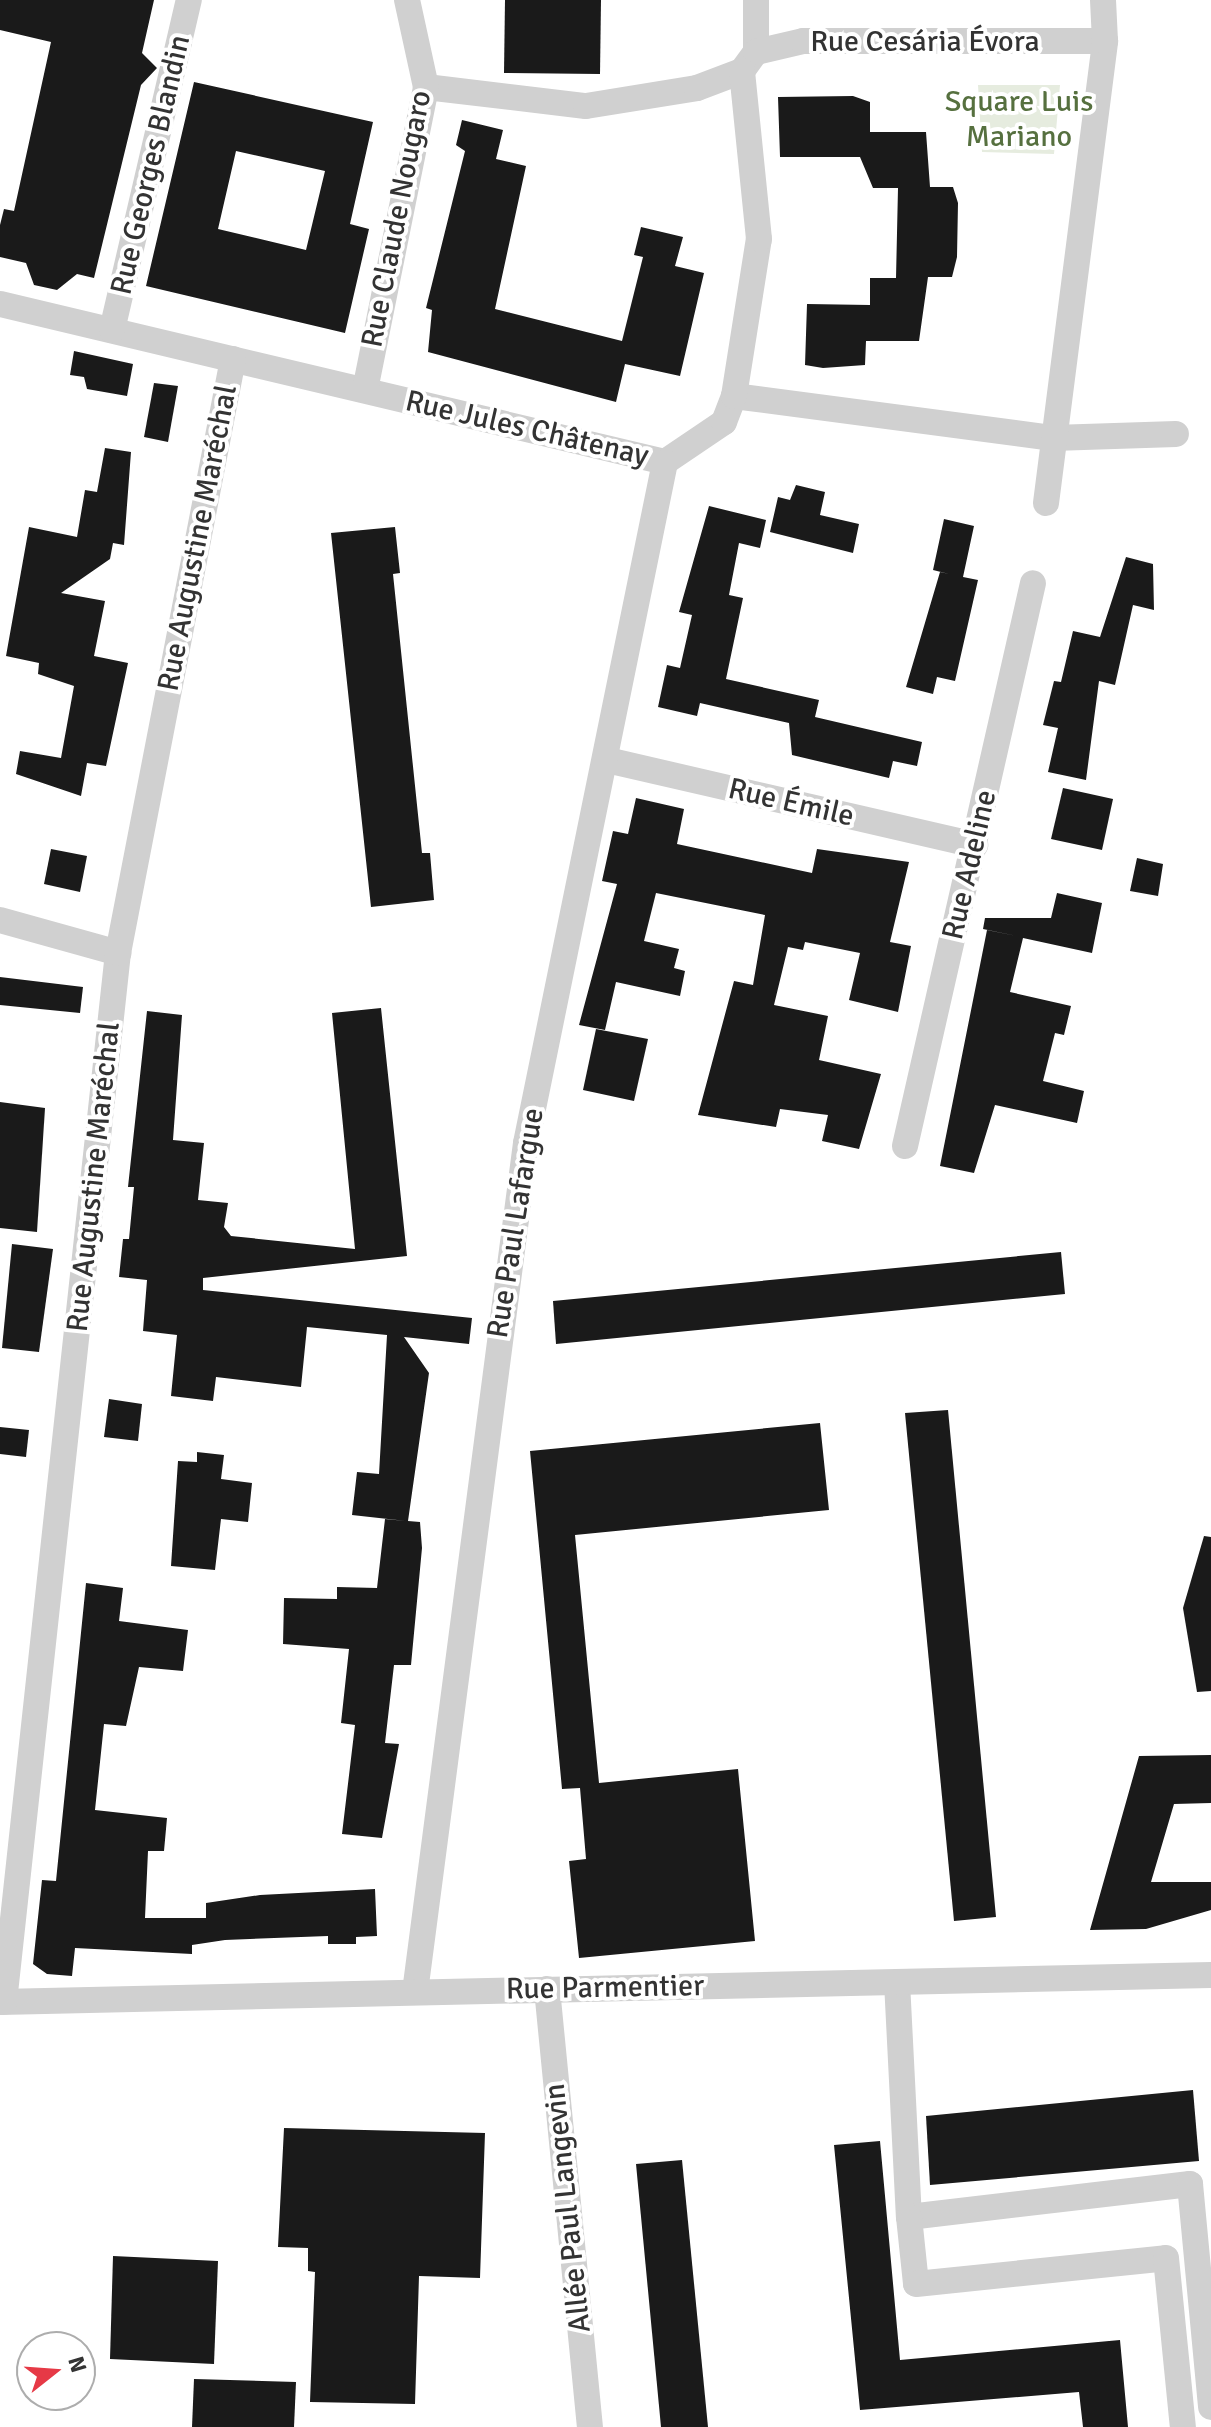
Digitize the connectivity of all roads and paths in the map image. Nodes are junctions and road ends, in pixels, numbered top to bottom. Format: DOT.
graph roads {
  1 [pos="189,0"];
  2 [pos="407,0"];
  3 [pos="756,0"];
  4 [pos="1103,0"];
  5 [pos="1105,41"];
  6 [pos="749,61"];
  7 [pos="426,87"];
  8 [pos="0,304"];
  9 [pos="112,330"];
  10 [pos="233,359"];
  11 [pos="365,390"];
  12 [pos="734,396"];
  13 [pos="1176,434"];
  14 [pos="1053,438"];
  15 [pos="665,462"];
  16 [pos="1046,503"];
  17 [pos="1033,583"];
  18 [pos="607,760"];
  19 [pos="975,845"];
  20 [pos="0,920"];
  21 [pos="118,953"];
  22 [pos="905,1146"];
  23 [pos="1211,1975"];
  24 [pos="897,1982"];
  25 [pos="547,1989"];
  26 [pos="415,1992"];
  27 [pos="2,2002"];
  28 [pos="909,2217"];
  29 [pos="1211,2407"];
  30 [pos="590,2427"];
  31 [pos="1183,2427"];
  1 -- 9 [label="street, Rue Georges Blandin"];
  2 -- 7 [label="street, Rue Claude Nougaro"];
  3 -- 6 [label="street"];
  4 -- 5 [label="street"];
  5 -- 6 [label="street, Rue Cesária Évora"];
  5 -- 14 [label="street"];
  6 -- 7 [label="street, Rue Cesária Évora"];
  6 -- 12 [label="street"];
  7 -- 11 [label="street, Rue Claude Nougaro"];
  8 -- 9 [label="street, Rue Jules Châtenay"];
  9 -- 10 [label="street, Rue Jules Châtenay"];
  10 -- 11 [label="street, Rue Jules Châtenay"];
  10 -- 21 [label="street, Rue Augustine Maréchal"];
  11 -- 15 [label="street, Rue Jules Châtenay"];
  12 -- 14 [label="street"];
  12 -- 15 [label="street, Rue Jules Châtenay"];
  13 -- 14 [label="street"];
  14 -- 16 [label="street"];
  15 -- 18 [label="street, Rue Paul Lafargue"];
  17 -- 19 [label="street, Rue Adeline"];
  18 -- 19 [label="street, Rue Émile"];
  18 -- 26 [label="street, Rue Paul Lafargue"];
  19 -- 22 [label="street, Rue Adeline"];
  20 -- 21 [label="street"];
  21 -- 27 [label="street, Rue Augustine Maréchal"];
  23 -- 24 [label="street, Rue Parmentier"];
  24 -- 25 [label="street, Rue Parmentier"];
  24 -- 28 [label="street"];
  25 -- 26 [label="street, Rue Parmentier"];
  25 -- 30 [label="street, Allée Paul Langevin"];
  26 -- 27 [label="street, Rue Parmentier"];
  28 -- 29 [label="street"];
  28 -- 31 [label="street"];
}
